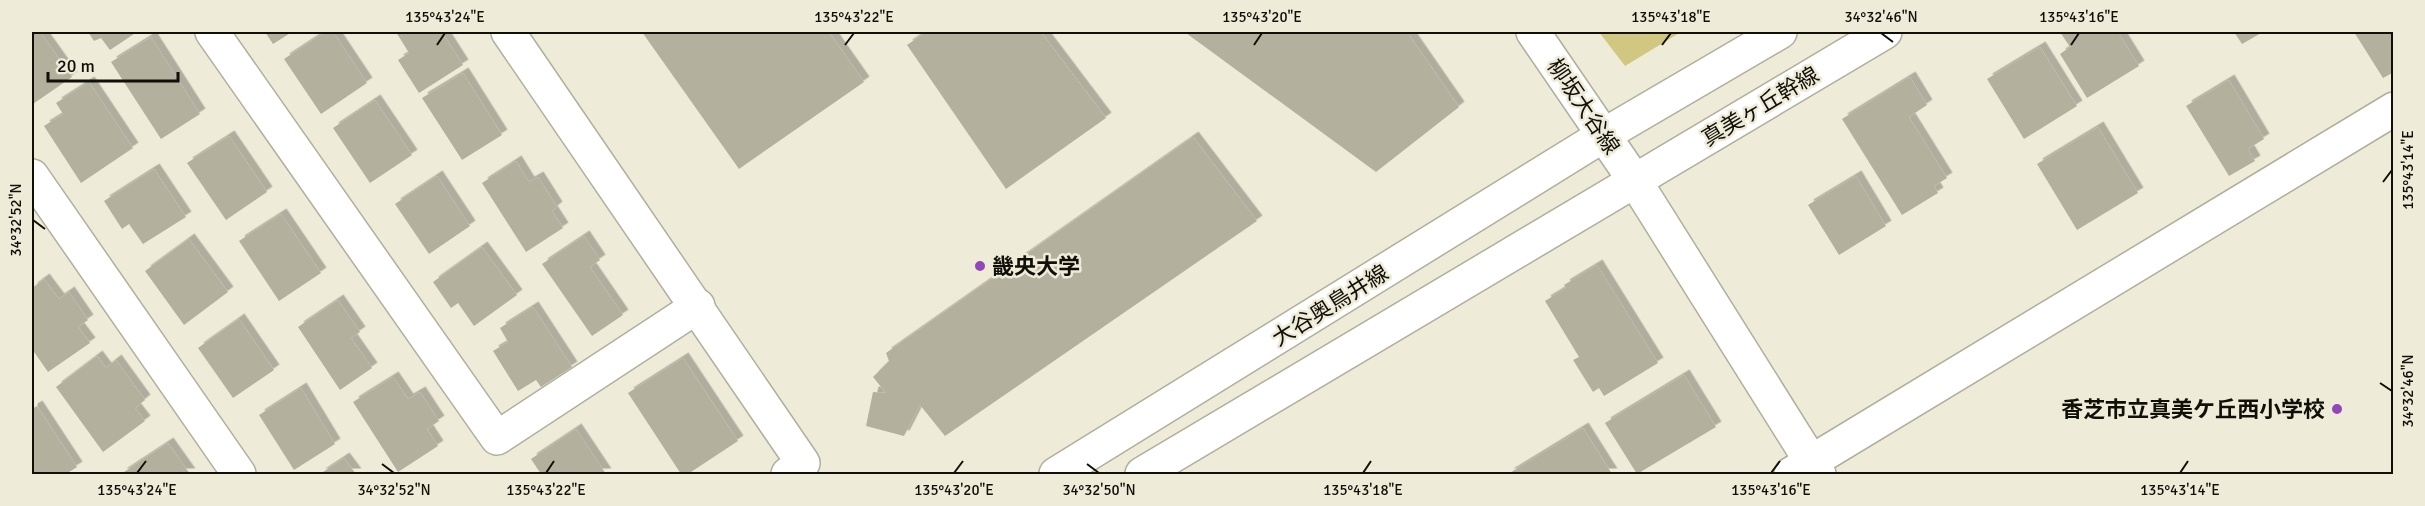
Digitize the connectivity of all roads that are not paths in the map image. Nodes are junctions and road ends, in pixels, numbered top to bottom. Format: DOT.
graph roads {
  1 [pos="212,32"];
  2 [pos="508,32"];
  3 [pos="1533,32"];
  4 [pos="1780,32"];
  5 [pos="1885,32"];
  6 [pos="2394,109"];
  7 [pos="1604,135"];
  8 [pos="32,176"];
  9 [pos="1635,181"];
  10 [pos="698,306"];
  11 [pos="1808,470"];
  12 [pos="239,474"];
  13 [pos="788,474"];
  14 [pos="1056,474"];
  15 [pos="1142,474"];
  1 -- 10 [label="street"];
  2 -- 10 [label="street"];
  3 -- 7 [label="street, 柳坂大谷線"];
  4 -- 7 [label="street"];
  5 -- 9 [label="street, 真美ヶ丘幹線"];
  6 -- 11 [label="street"];
  7 -- 9 [label="street, 柳坂大谷線"];
  7 -- 14 [label="street, 大谷奥鳥井線"];
  8 -- 12 [label="street"];
  9 -- 11 [label="street, 柳坂大谷線"];
  9 -- 15 [label="street"];
  10 -- 13 [label="street"];
}
